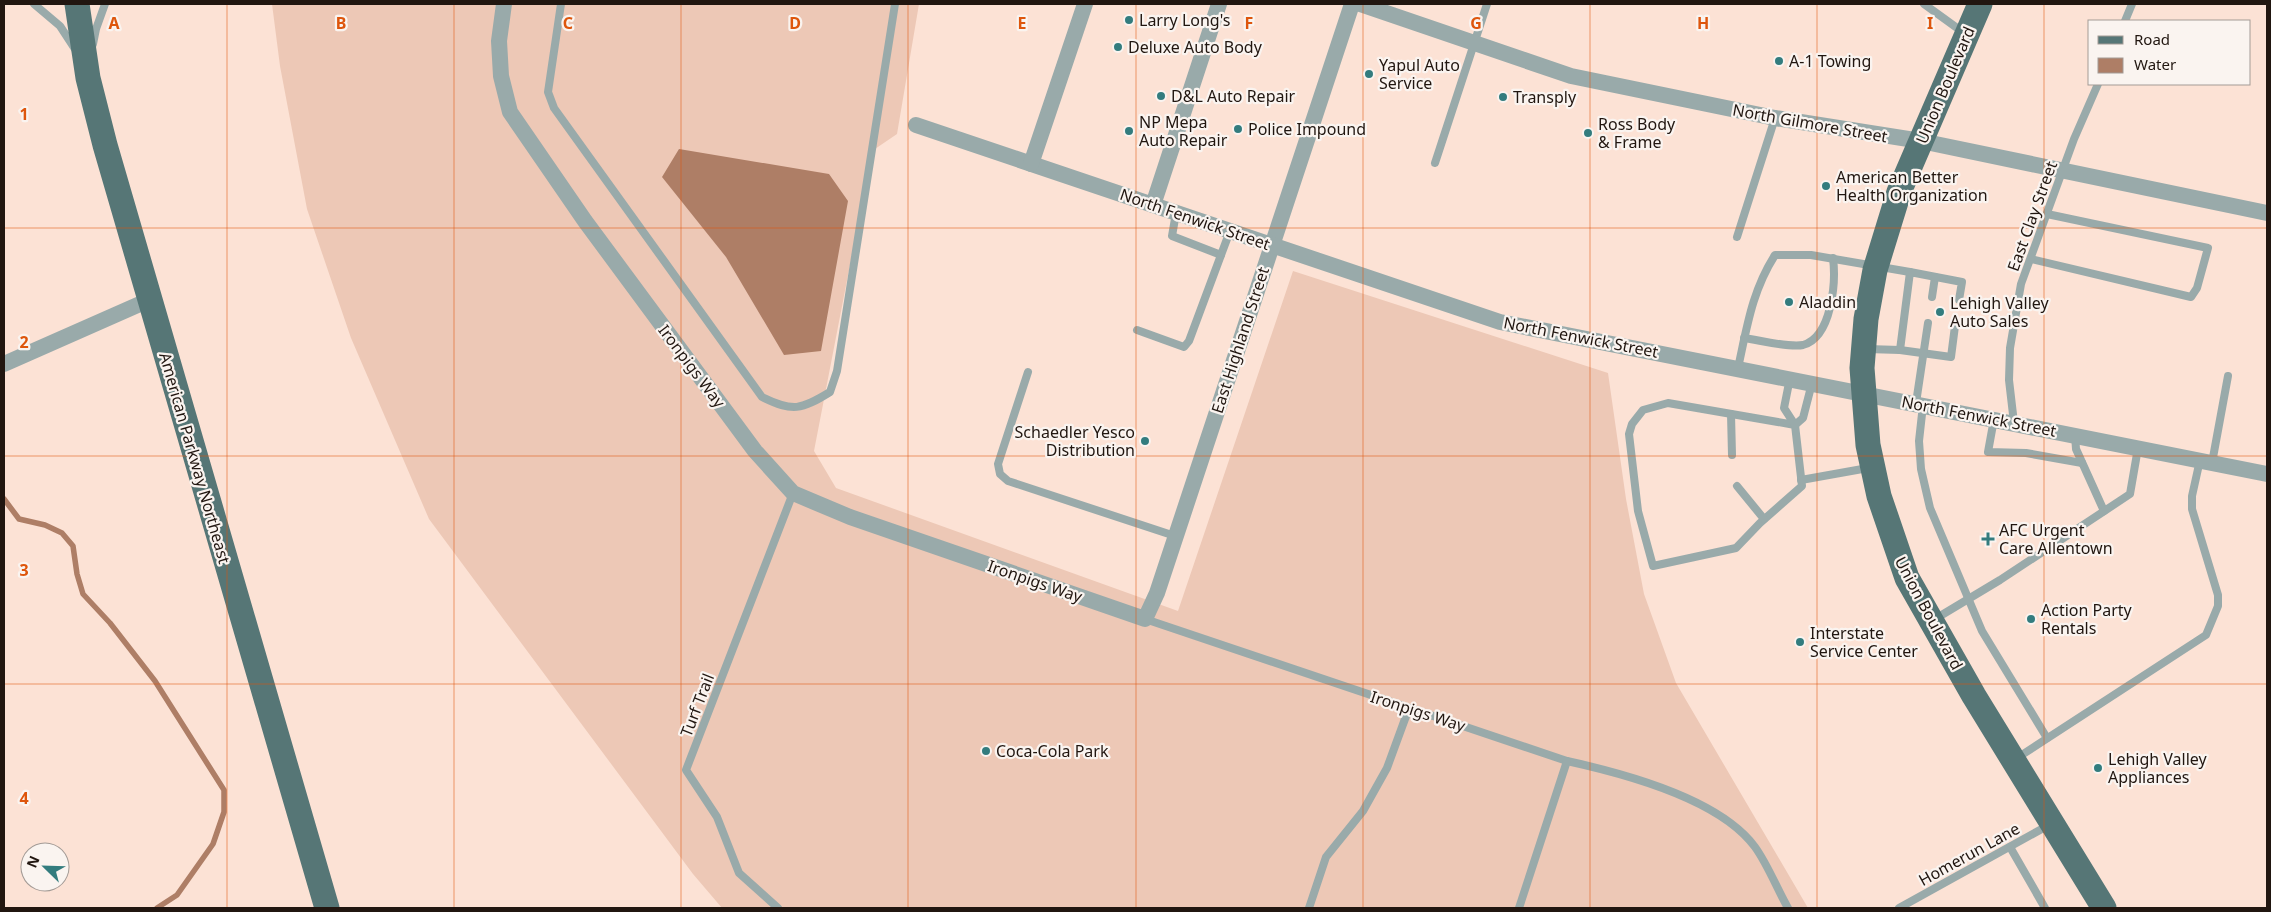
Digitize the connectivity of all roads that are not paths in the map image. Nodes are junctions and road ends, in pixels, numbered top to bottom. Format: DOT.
graph roads {
  1 [pos="34,4"];
  2 [pos="77,4"];
  3 [pos="105,4"];
  4 [pos="504,4"];
  5 [pos="561,4"];
  6 [pos="895,4"];
  7 [pos="1085,4"];
  8 [pos="1220,4"];
  9 [pos="1352,4"];
  10 [pos="1360,4"];
  11 [pos="1487,4"];
  12 [pos="1924,4"];
  13 [pos="1980,4"];
  14 [pos="2132,4"];
  15 [pos="2125,20"];
  16 [pos="1966,35"];
  17 [pos="1475,44"];
  18 [pos="88,78"];
  19 [pos="2098,85"];
  20 [pos="1774,118"];
  21 [pos="916,125"];
  22 [pos="1921,141"];
  23 [pos="1435,163"];
  24 [pos="1031,164"];
  25 [pos="2063,171"];
  26 [pos="1153,205"];
  27 [pos="1176,213"];
  28 [pos="2267,213"];
  29 [pos="2047,214"];
  30 [pos="1230,231"];
  31 [pos="1737,237"];
  32 [pos="1272,245"];
  33 [pos="1221,255"];
  34 [pos="1832,258"];
  35 [pos="2030,259"];
  36 [pos="1876,265"];
  37 [pos="1910,272"];
  38 [pos="1935,277"];
  39 [pos="1932,297"];
  40 [pos="149,300"];
  41 [pos="1959,300"];
  42 [pos="1928,323"];
  43 [pos="1955,326"];
  44 [pos="1137,330"];
  45 [pos="1744,338"];
  46 [pos="1864,349"];
  47 [pos="1900,350"];
  48 [pos="1923,353"];
  49 [pos="4,364"];
  50 [pos="1738,368"];
  51 [pos="1028,372"];
  52 [pos="2228,376"];
  53 [pos="1790,378"];
  54 [pos="1812,383"];
  55 [pos="1863,393"];
  56 [pos="1920,404"];
  57 [pos="1732,414"];
  58 [pos="1994,419"];
  59 [pos="2014,423"];
  60 [pos="1795,425"];
  61 [pos="2075,435"];
  62 [pos="2138,448"];
  63 [pos="1732,455"];
  64 [pos="2206,461"];
  65 [pos="2082,463"];
  66 [pos="1873,468"];
  67 [pos="2267,474"];
  68 [pos="1802,480"];
  69 [pos="1738,486"];
  70 [pos="793,493"];
  71 [pos="2104,512"];
  72 [pos="1764,519"];
  73 [pos="1175,536"];
  74 [pos="1969,598"];
  75 [pos="1145,619"];
  76 [pos="1931,621"];
  77 [pos="1408,708"];
  78 [pos="2047,738"];
  79 [pos="1567,760"];
  80 [pos="2014,761"];
  81 [pos="2053,823"];
  82 [pos="2010,847"];
  83 [pos="327,908"];
  84 [pos="778,908"];
  85 [pos="1309,908"];
  86 [pos="1519,908"];
  87 [pos="1788,908"];
  88 [pos="1899,908"];
  89 [pos="2045,908"];
  90 [pos="2104,908"];
  1 -- 18 [label="lane"];
  2 -- 18 [label="main road, American Parkway Northeast"];
  3 -- 18 [label="lane"];
  4 -- 70 [label="street, Ironpigs Way"];
  5 -- 6 [label="lane"];
  7 -- 24 [label="street"];
  8 -- 26 [label="street"];
  9 -- 32 [label="street, East Highland Street"];
  10 -- 17 [label="street, North Gilmore Street"];
  11 -- 17 [label="lane"];
  12 -- 16 [label="lane"];
  13 -- 16 [label="main road, Union Boulevard"];
  14 -- 15 [label="lane"];
  16 -- 22 [label="main road, Union Boulevard"];
  17 -- 20 [label="street, North Gilmore Street"];
  17 -- 23 [label="lane"];
  18 -- 40 [label="main road, American Parkway Northeast"];
  19 -- 25 [label="lane, East Clay Street"];
  20 -- 22 [label="street, North Gilmore Street"];
  20 -- 31 [label="lane"];
  21 -- 24 [label="street, North Fenwick Street"];
  22 -- 25 [label="street, North Gilmore Street"];
  22 -- 36 [label="main road, Union Boulevard"];
  24 -- 26 [label="street, North Fenwick Street"];
  25 -- 28 [label="street, North Gilmore Street"];
  25 -- 29 [label="lane, East Clay Street"];
  26 -- 27 [label="street, North Fenwick Street"];
  27 -- 30 [label="street, North Fenwick Street"];
  27 -- 33 [label="lane"];
  29 -- 35 [label="lane, East Clay Street"];
  29 -- 35 [label="lane"];
  30 -- 32 [label="street, North Fenwick Street"];
  30 -- 33 [label="lane"];
  32 -- 50 [label="street, North Fenwick Street"];
  32 -- 73 [label="street, East Highland Street"];
  33 -- 44 [label="lane"];
  34 -- 36 [label="lane"];
  34 -- 45 [label="lane"];
  34 -- 45 [label="lane"];
  35 -- 59 [label="lane, East Clay Street"];
  36 -- 37 [label="lane"];
  36 -- 46 [label="main road, Union Boulevard"];
  37 -- 38 [label="lane"];
  37 -- 47 [label="lane"];
  38 -- 39 [label="lane"];
  38 -- 41 [label="lane"];
  40 -- 49 [label="street"];
  40 -- 83 [label="main road, American Parkway Northeast"];
  42 -- 48 [label="lane"];
  43 -- 48 [label="lane"];
  45 -- 50 [label="lane"];
  46 -- 47 [label="lane"];
  46 -- 55 [label="main road, Union Boulevard"];
  47 -- 48 [label="lane"];
  48 -- 56 [label="lane"];
  50 -- 53 [label="street, North Fenwick Street"];
  51 -- 73 [label="lane"];
  52 -- 64 [label="lane"];
  53 -- 54 [label="street, North Fenwick Street"];
  53 -- 60 [label="lane"];
  54 -- 55 [label="street, North Fenwick Street"];
  54 -- 60 [label="lane"];
  55 -- 56 [label="street, North Fenwick Street"];
  55 -- 66 [label="main road, Union Boulevard"];
  56 -- 58 [label="street, North Fenwick Street"];
  56 -- 74 [label="lane"];
  57 -- 60 [label="lane"];
  57 -- 63 [label="lane"];
  57 -- 72 [label="lane"];
  58 -- 59 [label="street, North Fenwick Street"];
  58 -- 65 [label="lane"];
  59 -- 61 [label="street, North Fenwick Street"];
  60 -- 68 [label="lane"];
  61 -- 62 [label="street, North Fenwick Street"];
  61 -- 65 [label="lane"];
  62 -- 64 [label="street, North Fenwick Street"];
  62 -- 71 [label="lane"];
  64 -- 67 [label="street, North Fenwick Street"];
  64 -- 78 [label="lane"];
  65 -- 71 [label="lane"];
  66 -- 68 [label="lane"];
  66 -- 76 [label="main road, Union Boulevard"];
  68 -- 72 [label="lane"];
  69 -- 72 [label="lane"];
  70 -- 75 [label="street, Ironpigs Way"];
  70 -- 84 [label="lane, Turf Trail"];
  71 -- 74 [label="lane"];
  73 -- 75 [label="street, East Highland Street"];
  74 -- 76 [label="lane"];
  74 -- 78 [label="lane"];
  75 -- 77 [label="lane, Ironpigs Way"];
  76 -- 80 [label="main road, Union Boulevard"];
  77 -- 79 [label="lane, Ironpigs Way"];
  77 -- 85 [label="lane"];
  78 -- 80 [label="lane"];
  79 -- 86 [label="lane"];
  79 -- 87 [label="lane, Ironpigs Way"];
  80 -- 81 [label="main road, Union Boulevard"];
  81 -- 82 [label="lane, Homerun Lane"];
  81 -- 90 [label="main road, Union Boulevard"];
  82 -- 88 [label="lane, Homerun Lane"];
  82 -- 89 [label="lane"];
}
